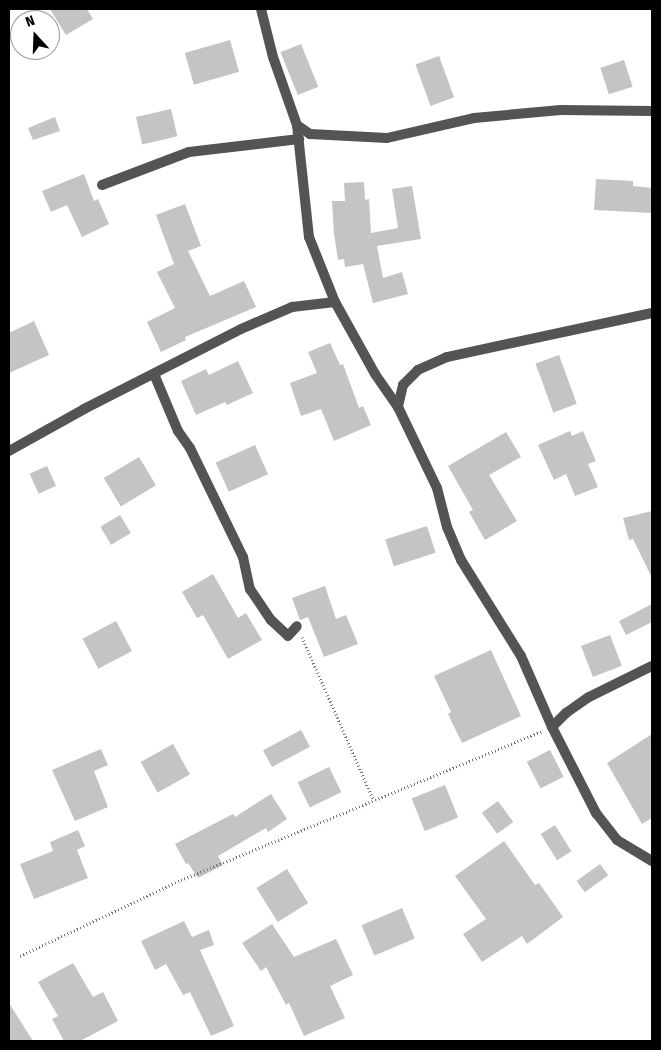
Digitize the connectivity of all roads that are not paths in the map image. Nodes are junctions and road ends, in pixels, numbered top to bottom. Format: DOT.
graph roads {
  1 [pos="261,9"];
  2 [pos="652,111"];
  3 [pos="297,125"];
  4 [pos="299,140"];
  5 [pos="102,184"];
  6 [pos="335,302"];
  7 [pos="652,313"];
  8 [pos="154,374"];
  9 [pos="398,407"];
  10 [pos="9,452"];
  11 [pos="298,626"];
  12 [pos="652,666"];
  13 [pos="552,728"];
  14 [pos="652,860"];
  1 -- 3 [label="street"];
  2 -- 3 [label="street"];
  3 -- 4 [label="street"];
  4 -- 5 [label="street"];
  4 -- 6 [label="street"];
  6 -- 8 [label="street"];
  6 -- 9 [label="street"];
  7 -- 9 [label="street"];
  8 -- 10 [label="street"];
  8 -- 11 [label="street"];
  9 -- 13 [label="street"];
  12 -- 13 [label="street"];
  13 -- 14 [label="street"];
}
